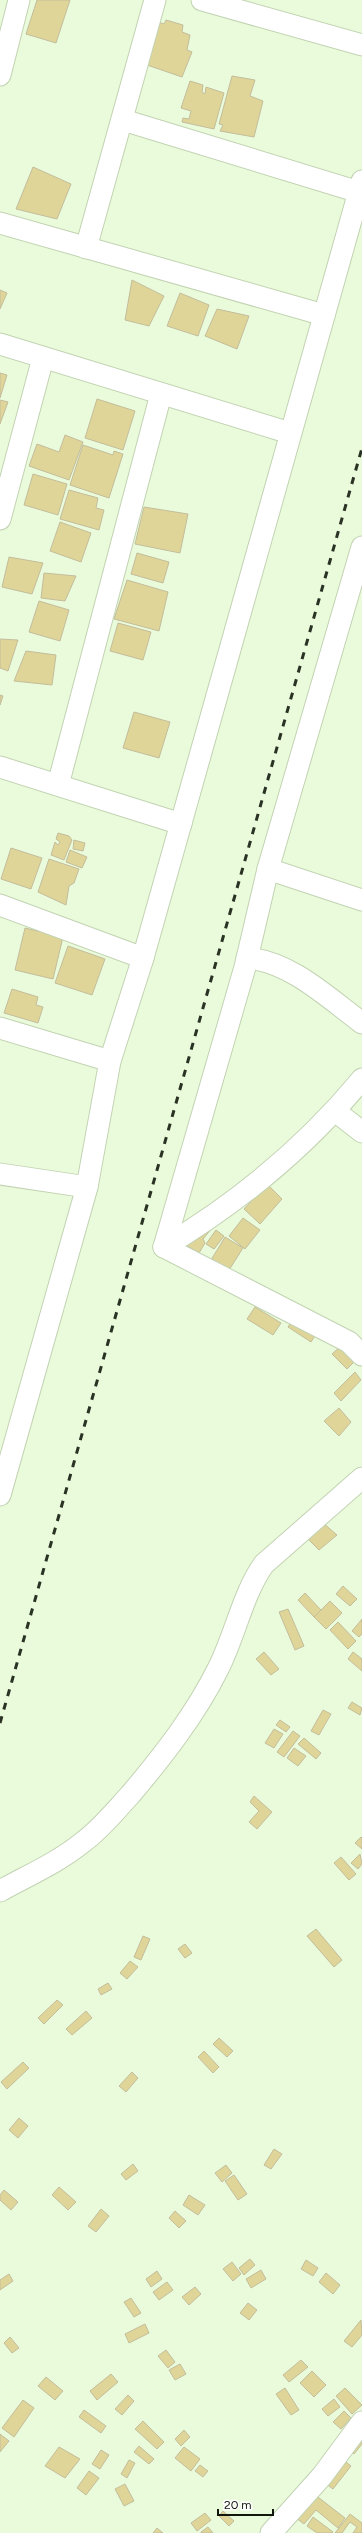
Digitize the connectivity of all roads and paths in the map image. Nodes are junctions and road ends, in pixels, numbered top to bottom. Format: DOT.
graph roads {
  1 [pos="19,0"];
  2 [pos="155,0"];
  3 [pos="202,0"];
  4 [pos="362,46"];
  5 [pos="0,75"];
  6 [pos="123,120"];
  7 [pos="360,187"];
  8 [pos="0,223"];
  9 [pos="86,248"];
  10 [pos="324,315"];
  11 [pos="0,344"];
  12 [pos="42,358"];
  13 [pos="161,394"];
  14 [pos="290,433"];
  15 [pos="0,519"];
  16 [pos="362,547"];
  17 [pos="0,768"];
  18 [pos="58,785"];
  19 [pos="180,824"];
  20 [pos="268,869"];
  21 [pos="362,900"];
  22 [pos="0,905"];
  23 [pos="142,958"];
  24 [pos="247,958"];
  25 [pos="362,1022"];
  26 [pos="0,1028"];
  27 [pos="110,1061"];
  28 [pos="362,1079"];
  29 [pos="334,1111"];
  30 [pos="362,1132"];
  31 [pos="0,1174"];
  32 [pos="87,1187"];
  33 [pos="164,1247"];
  34 [pos="362,1355"];
  35 [pos="362,1478"];
  36 [pos="0,1495"];
  37 [pos="0,1891"];
  38 [pos="362,2422"];
  39 [pos="271,2533"];
  1 -- 5 [label="street"];
  2 -- 6 [label="street"];
  3 -- 4 [label="street"];
  6 -- 7 [label="street"];
  6 -- 9 [label="street"];
  7 -- 10 [label="street"];
  8 -- 9 [label="street"];
  9 -- 10 [label="street"];
  10 -- 14 [label="street"];
  11 -- 12 [label="street"];
  12 -- 13 [label="street"];
  12 -- 15 [label="street"];
  13 -- 14 [label="street"];
  13 -- 18 [label="street"];
  14 -- 19 [label="street"];
  16 -- 20 [label="street"];
  17 -- 18 [label="street"];
  18 -- 19 [label="street"];
  19 -- 23 [label="street"];
  20 -- 21 [label="street"];
  20 -- 24 [label="street"];
  22 -- 23 [label="street"];
  23 -- 27 [label="street"];
  24 -- 25 [label="street"];
  24 -- 33 [label="street"];
  26 -- 27 [label="street"];
  27 -- 32 [label="street"];
  28 -- 29 [label="street"];
  29 -- 30 [label="street"];
  29 -- 33 [label="street"];
  31 -- 32 [label="street"];
  32 -- 36 [label="street"];
  33 -- 34 [label="street"];
  35 -- 37 [label="street"];
  38 -- 39 [label="street"];
}
